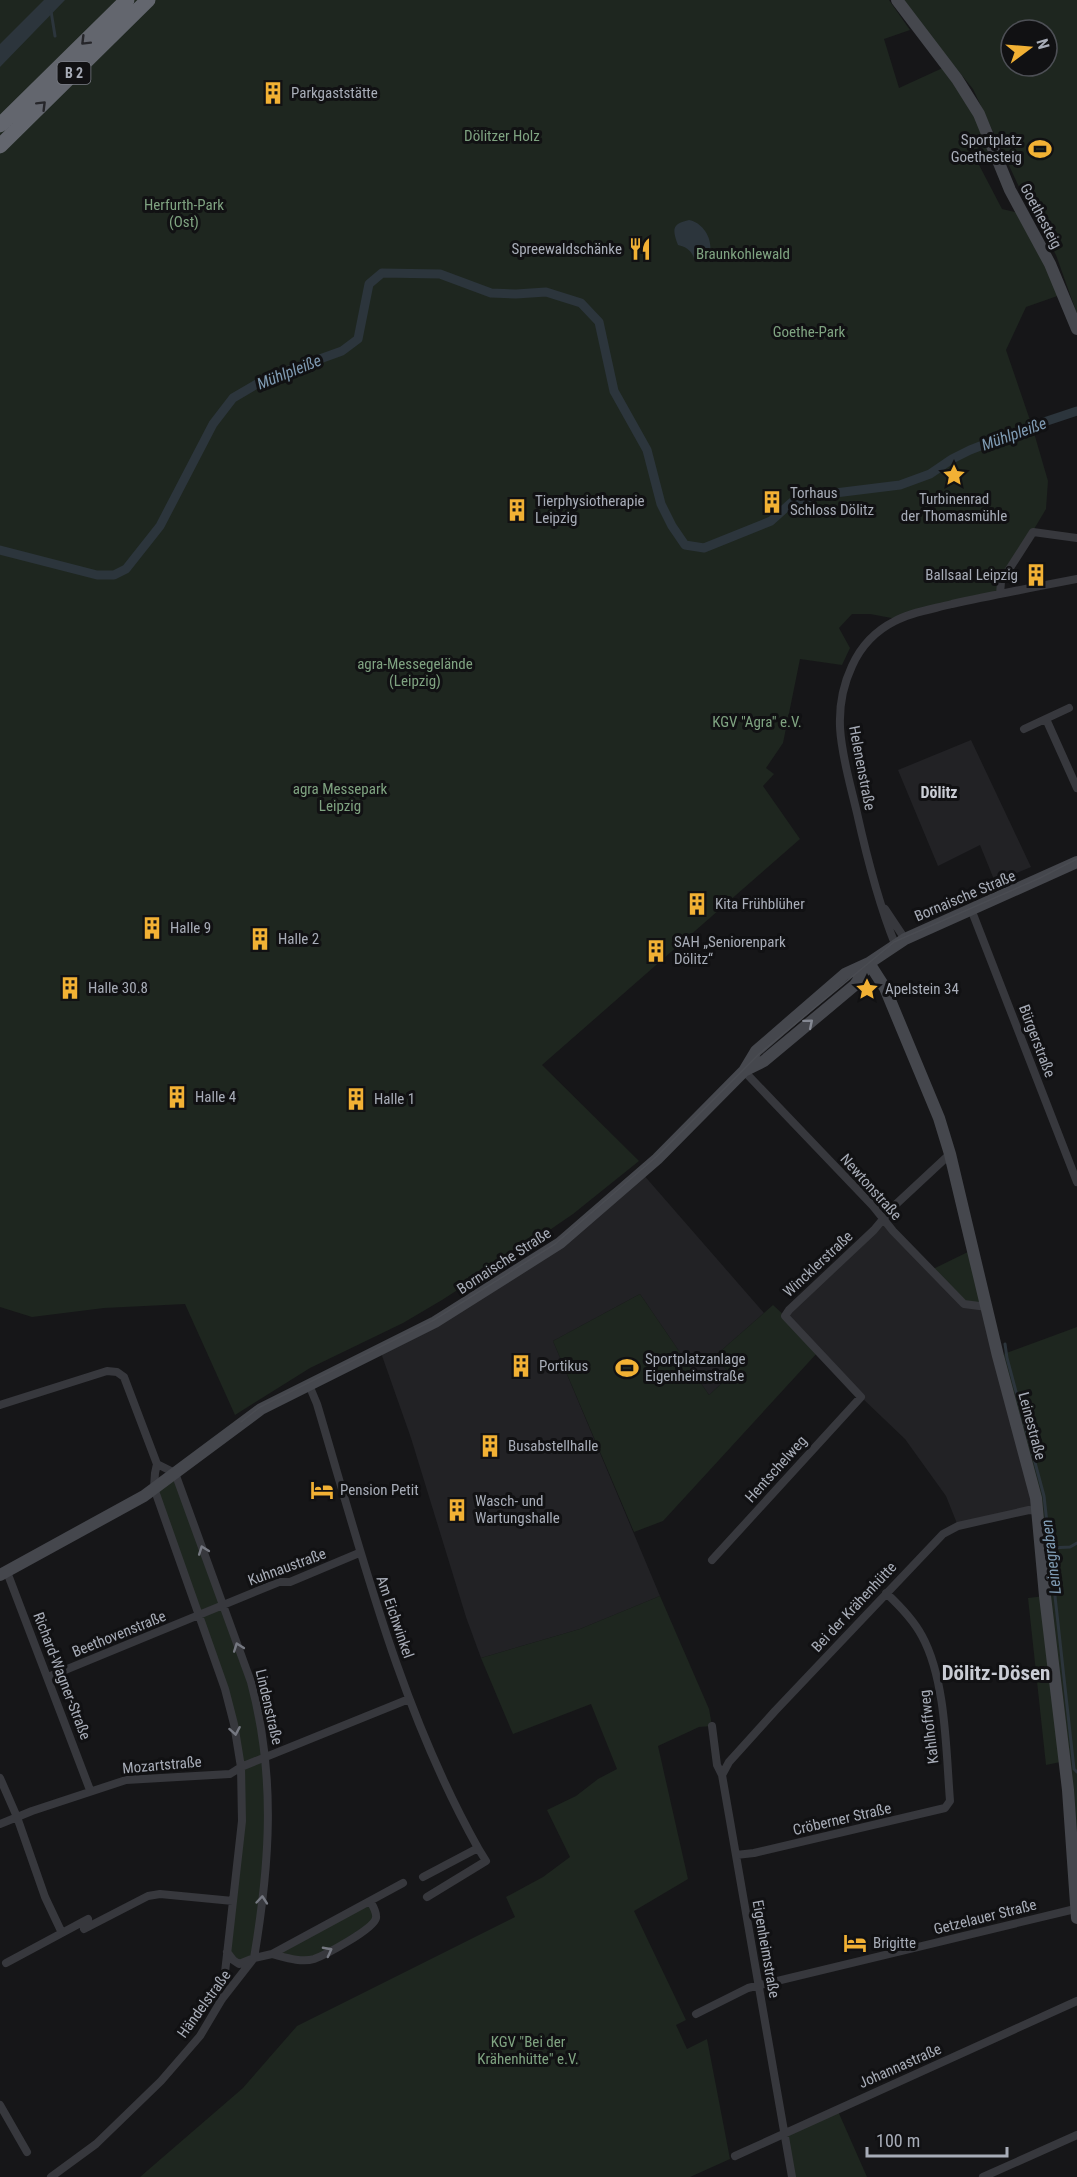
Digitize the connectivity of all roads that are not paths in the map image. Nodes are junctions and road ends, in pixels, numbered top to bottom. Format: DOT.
graph roads {
  1 [pos="127,0"];
  2 [pos="148,0"];
  3 [pos="897,0"];
  4 [pos="0,125"];
  5 [pos="0,146"];
  6 [pos="1077,329"];
  7 [pos="1077,538"];
  8 [pos="1077,579"];
  9 [pos="1000,594"];
  10 [pos="1069,708"];
  11 [pos="1046,719"];
  12 [pos="1024,729"];
  13 [pos="1077,788"];
  14 [pos="1077,862"];
  15 [pos="972,909"];
  16 [pos="900,941"];
  17 [pos="869,963"];
  18 [pos="744,1071"];
  19 [pos="950,1154"];
  20 [pos="1077,1182"];
  21 [pos="883,1219"];
  22 [pos="987,1307"];
  23 [pos="309,1385"];
  24 [pos="861,1396"];
  25 [pos="0,1405"];
  26 [pos="157,1464"];
  27 [pos="175,1473"];
  28 [pos="154,1488"];
  29 [pos="1038,1511"];
  30 [pos="359,1553"];
  31 [pos="712,1560"];
  32 [pos="4,1574"];
  33 [pos="886,1593"];
  34 [pos="224,1605"];
  35 [pos="200,1615"];
  36 [pos="48,1677"];
  37 [pos="410,1699"];
  38 [pos="712,1726"];
  39 [pos="267,1757"];
  40 [pos="241,1767"];
  41 [pos="722,1775"];
  42 [pos="0,1778"];
  43 [pos="90,1790"];
  44 [pos="950,1801"];
  45 [pos="17,1817"];
  46 [pos="0,1824"];
  47 [pos="478,1848"];
  48 [pos="1074,1853"];
  49 [pos="736,1855"];
  50 [pos="423,1877"];
  51 [pos="403,1883"];
  52 [pos="427,1897"];
  53 [pos="233,1901"];
  54 [pos="370,1901"];
  55 [pos="1076,1914"];
  56 [pos="88,1919"];
  57 [pos="84,1929"];
  58 [pos="62,1933"];
  59 [pos="227,1952"];
  60 [pos="272,1954"];
  61 [pos="254,1958"];
  62 [pos="6,1963"];
  63 [pos="759,1986"];
  64 [pos="222,1999"];
  65 [pos="1077,2001"];
  66 [pos="696,2014"];
  67 [pos="0,2105"];
  68 [pos="784,2133"];
  69 [pos="1077,2135"];
  70 [pos="27,2152"];
  71 [pos="735,2156"];
  72 [pos="51,2177"];
  73 [pos="792,2177"];
  74 [pos="983,2177"];
  1 -- 4 [label="highway, B 2, one-way"];
  5 -- 2 [label="highway, B 2, one-way"];
  3 -- 6 [label="main road, Goethesteig"];
  7 -- 9 [label="street"];
  8 -- 9 [label="street"];
  9 -- 16 [label="street, Helenenstraße"];
  10 -- 11 [label="street"];
  11 -- 12 [label="street"];
  11 -- 13 [label="street"];
  14 -- 15 [label="main road, Bornaische Straße"];
  15 -- 16 [label="main road, Bornaische Straße"];
  15 -- 20 [label="street, Bürgerstraße"];
  16 -- 17 [label="main road, Bornaische Straße"];
  17 -- 18 [label="main road, Bornaische Straße"];
  17 -- 19 [label="main road, Leinestraße"];
  18 -- 21 [label="street, Newtonstraße"];
  18 -- 23 [label="main road, Bornaische Straße"];
  19 -- 21 [label="street, Wincklerstraße"];
  19 -- 22 [label="main road, Leinestraße"];
  21 -- 22 [label="street, Newtonstraße"];
  21 -- 24 [label="street, Wincklerstraße"];
  22 -- 29 [label="main road, Leinestraße"];
  23 -- 27 [label="main road, Bornaische Straße"];
  23 -- 30 [label="street, Am Eichwinkel"];
  24 -- 31 [label="street, Hentschelweg"];
  25 -- 26 [label="street"];
  26 -- 27 [label="street"];
  26 -- 28 [label="street"];
  27 -- 28 [label="main road, Bornaische Straße"];
  34 -- 27 [label="street, Lindenstraße, one-way"];
  28 -- 32 [label="main road, Bornaische Straße"];
  28 -- 35 [label="street"];
  29 -- 33 [label="street, Bei der Krähenhütte"];
  29 -- 48 [label="main road, Leinestraße"];
  30 -- 34 [label="street, Kuhnaustraße"];
  30 -- 37 [label="street, Am Eichwinkel"];
  32 -- 36 [label="street, Richard-Wagner-Straße"];
  33 -- 41 [label="street, Bei der Krähenhütte"];
  33 -- 44 [label="street, Kahlhoffweg"];
  34 -- 35 [label="street, Kuhnaustraße"];
  39 -- 34 [label="street, Lindenstraße, one-way"];
  35 -- 36 [label="street, Beethovenstraße"];
  35 -- 40 [label="street, one-way"];
  36 -- 43 [label="street, Richard-Wagner-Straße"];
  37 -- 39 [label="street, Mozartstraße"];
  37 -- 47 [label="street, Am Eichwinkel"];
  38 -- 41 [label="street, Eigenheimstraße"];
  39 -- 40 [label="street, Mozartstraße"];
  61 -- 39 [label="street, Lindenstraße, one-way"];
  40 -- 43 [label="street, Mozartstraße"];
  40 -- 53 [label="street"];
  41 -- 49 [label="street, Eigenheimstraße"];
  42 -- 45 [label="street"];
  43 -- 45 [label="street, Mozartstraße"];
  44 -- 49 [label="street, Cröberner Straße"];
  45 -- 46 [label="street, Mozartstraße"];
  45 -- 58 [label="street"];
  47 -- 50 [label="street"];
  47 -- 52 [label="street"];
  48 -- 55 [label="main road, Leinestraße"];
  49 -- 63 [label="street, Eigenheimstraße"];
  51 -- 54 [label="street"];
  53 -- 57 [label="street"];
  53 -- 59 [label="street"];
  54 -- 60 [label="street"];
  60 -- 54 [label="street, one-way"];
  55 -- 63 [label="street, Getzelauer Straße"];
  56 -- 58 [label="street"];
  58 -- 62 [label="street"];
  59 -- 61 [label="street"];
  59 -- 64 [label="street"];
  60 -- 61 [label="street"];
  61 -- 64 [label="street, Händelstraße"];
  63 -- 66 [label="street, Getzelauer Straße"];
  63 -- 68 [label="street, Eigenheimstraße"];
  64 -- 72 [label="street, Händelstraße"];
  65 -- 68 [label="street, Johannastraße"];
  67 -- 70 [label="street"];
  68 -- 71 [label="street, Johannastraße"];
  68 -- 73 [label="street, Eigenheimstraße"];
  69 -- 74 [label="street"];
}
